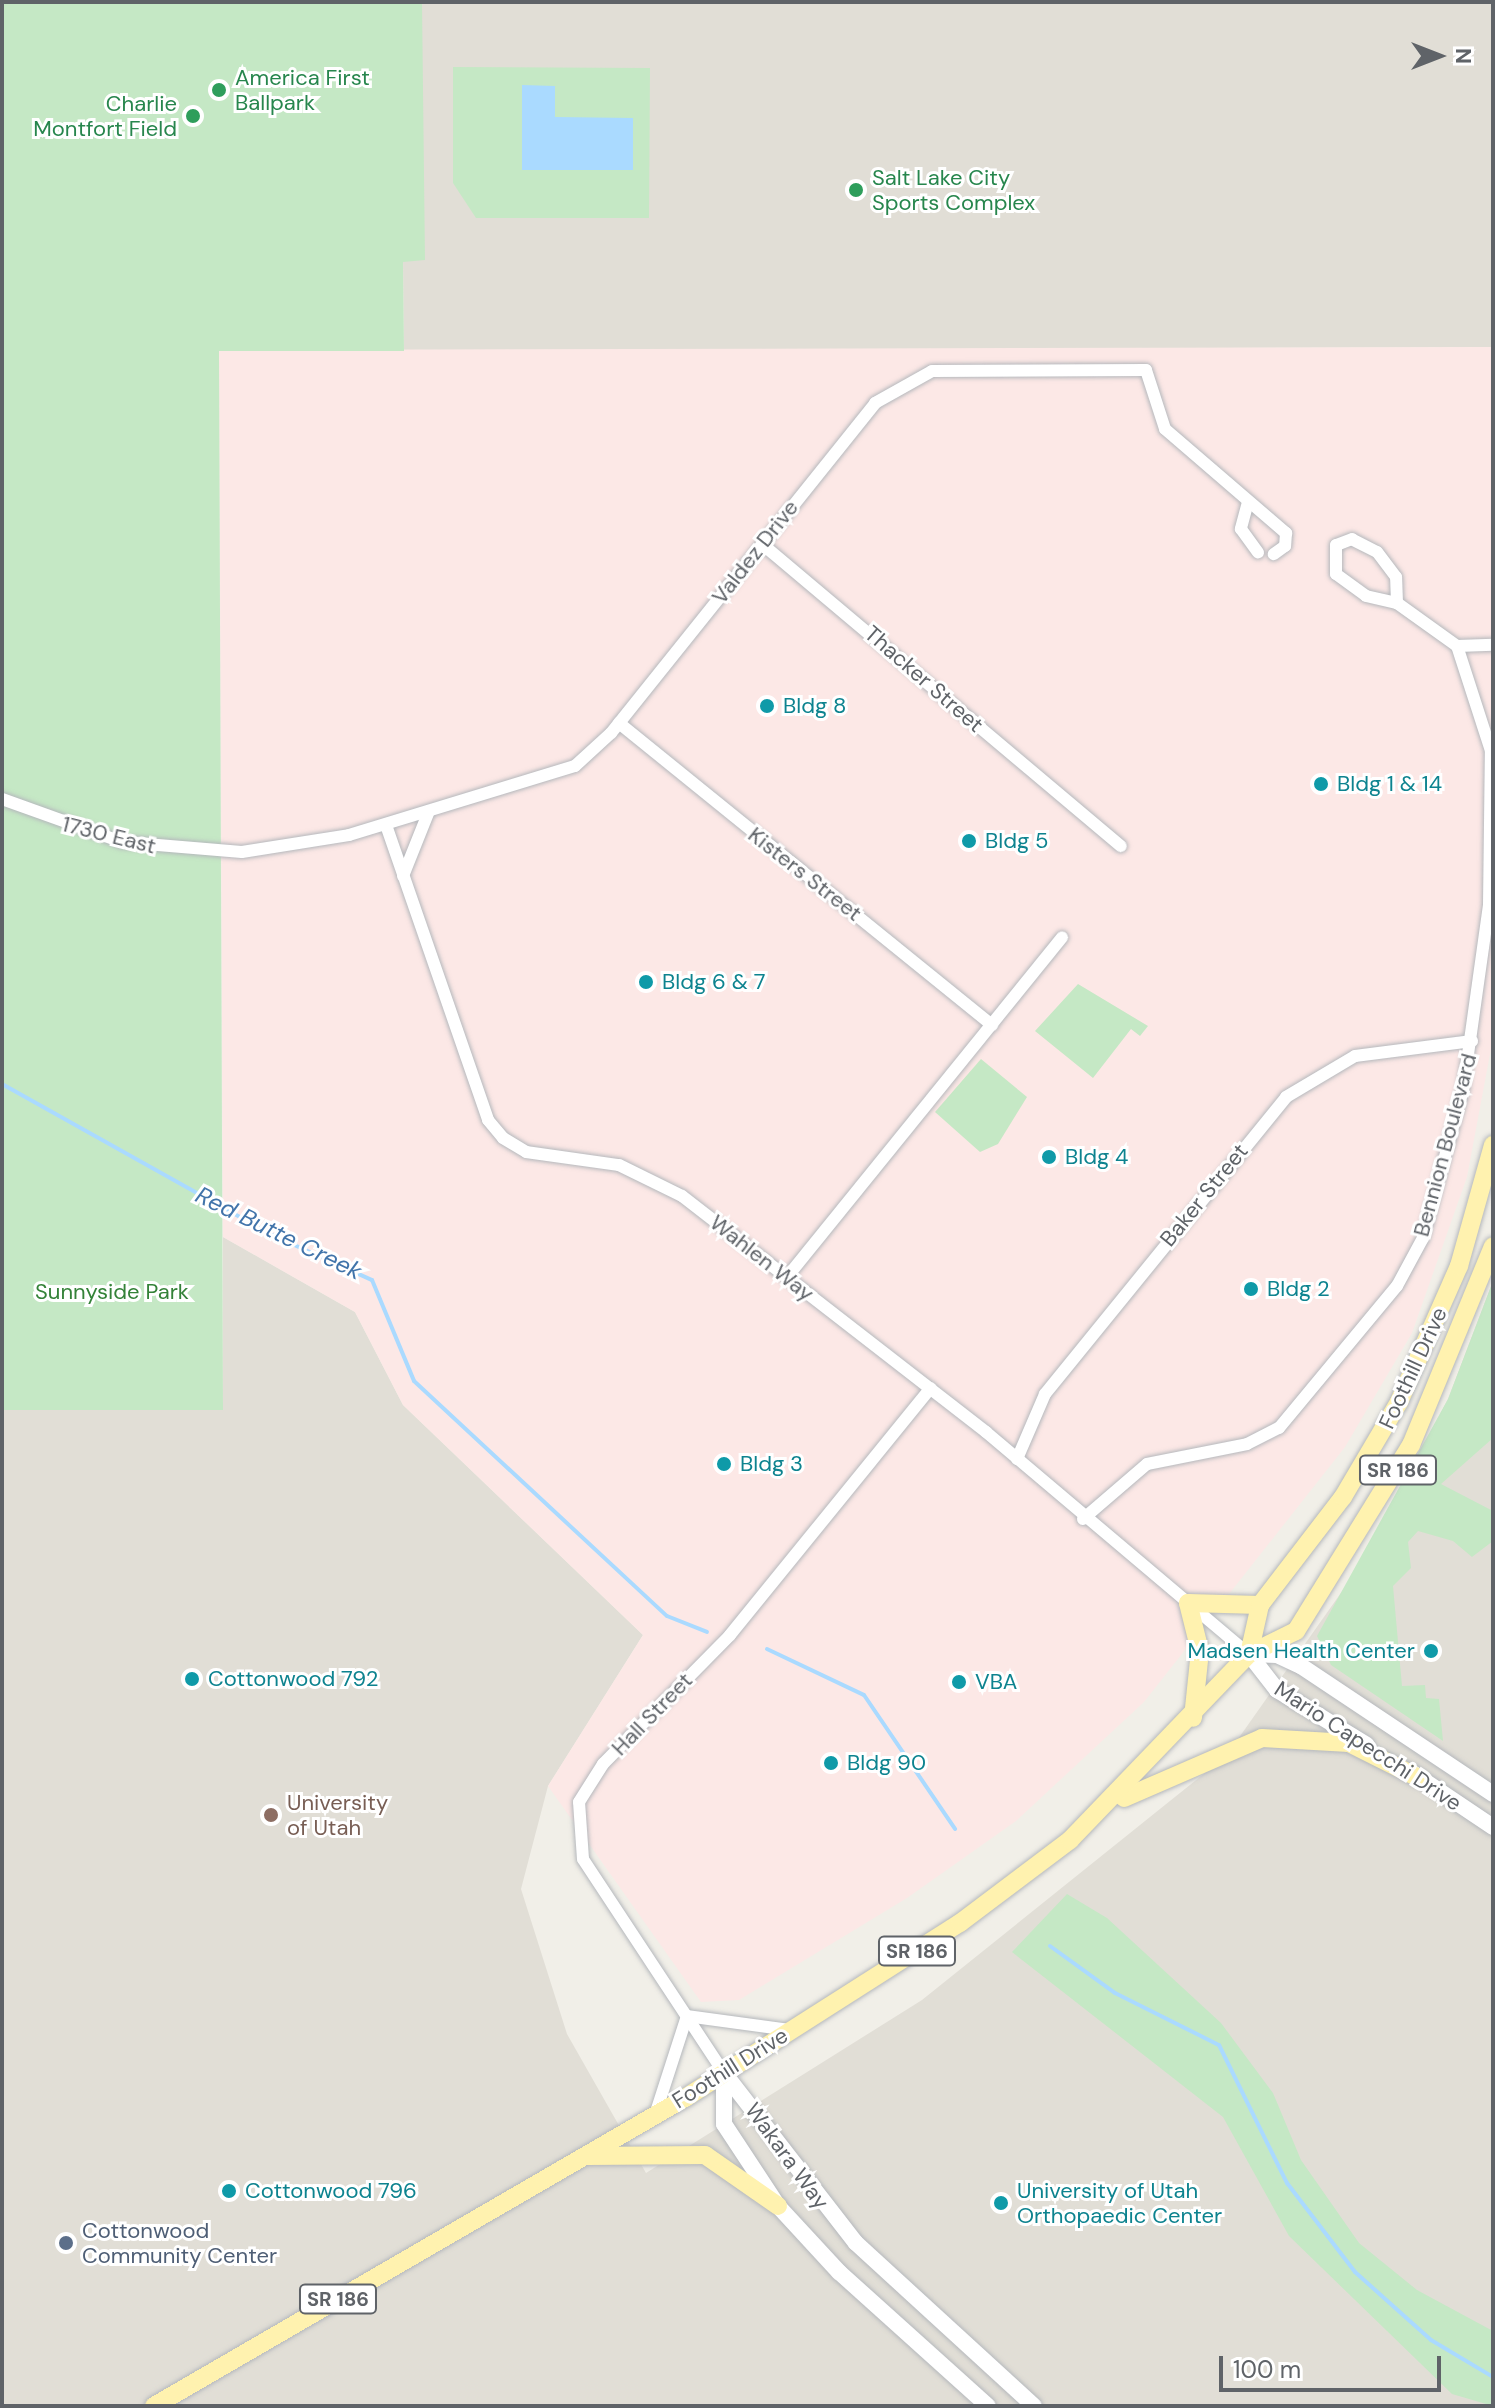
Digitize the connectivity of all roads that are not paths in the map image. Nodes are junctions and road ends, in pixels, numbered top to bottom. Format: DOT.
graph roads {
  1 [pos="1248,502"];
  2 [pos="762,544"];
  3 [pos="1258,552"];
  4 [pos="1274,554"];
  5 [pos="1397,603"];
  6 [pos="1493,645"];
  7 [pos="1457,646"];
  8 [pos="619,723"];
  9 [pos="2,799"];
  10 [pos="429,811"];
  11 [pos="386,825"];
  12 [pos="1121,846"];
  13 [pos="221,853"];
  14 [pos="403,876"];
  15 [pos="1062,938"];
  16 [pos="992,1025"];
  17 [pos="1472,1041"];
  18 [pos="1493,1145"];
  19 [pos="1493,1246"];
  20 [pos="787,1277"];
  21 [pos="931,1388"];
  22 [pos="1017,1459"];
  23 [pos="1083,1519"];
  24 [pos="1188,1603"];
  25 [pos="1260,1605"];
  26 [pos="1249,1654"];
  27 [pos="1193,1718"];
  28 [pos="1421,1779"];
  29 [pos="1493,1794"];
  30 [pos="1111,1805"];
  31 [pos="1493,1827"];
  32 [pos="687,2016"];
  33 [pos="789,2030"];
  34 [pos="724,2073"];
  35 [pos="655,2115"];
  36 [pos="585,2156"];
  37 [pos="778,2206"];
  38 [pos="154,2406"];
  39 [pos="988,2406"];
  40 [pos="1034,2406"];
  1 -- 2 [label="street, Valdez Drive"];
  1 -- 3 [label="street"];
  1 -- 4 [label="street, Valdez Drive"];
  2 -- 8 [label="street, Valdez Drive"];
  2 -- 12 [label="street, Thacker Street"];
  5 -- 5 [label="street"];
  5 -- 7 [label="street"];
  6 -- 7 [label="street"];
  7 -- 17 [label="street, Bennion Boulevard"];
  8 -- 10 [label="street, Valdez Drive"];
  8 -- 16 [label="street, Kisters Street"];
  9 -- 13 [label="street, 1730 East"];
  10 -- 11 [label="street, Valdez Drive"];
  10 -- 14 [label="street"];
  11 -- 13 [label="street, Valdez Drive"];
  11 -- 14 [label="street, Wahlen Way"];
  14 -- 20 [label="street, Wahlen Way"];
  15 -- 16 [label="street"];
  16 -- 20 [label="street"];
  17 -- 22 [label="street, Baker Street"];
  17 -- 23 [label="street, Bennion Boulevard"];
  18 -- 25 [label="main road, Foothill Drive / SR 186"];
  19 -- 26 [label="main road, Foothill Drive / SR 186"];
  20 -- 21 [label="street, Wahlen Way"];
  21 -- 22 [label="street, Wahlen Way"];
  21 -- 32 [label="street, Hall Street"];
  22 -- 23 [label="street, Wahlen Way"];
  23 -- 24 [label="street, Wahlen Way"];
  24 -- 25 [label="main road"];
  24 -- 26 [label="street, Wahlen Way"];
  24 -- 27 [label="main road"];
  25 -- 26 [label="main road, Foothill Drive / SR 186"];
  26 -- 27 [label="main road, Foothill Drive / SR 186"];
  26 -- 28 [label="street, Mario Capecchi Drive"];
  26 -- 29 [label="street, Mario Capecchi Drive"];
  27 -- 30 [label="main road, Foothill Drive / SR 186"];
  28 -- 30 [label="main road"];
  28 -- 31 [label="street, Mario Capecchi Drive"];
  30 -- 33 [label="main road, Foothill Drive / SR 186"];
  32 -- 33 [label="street"];
  32 -- 34 [label="street, Hall Street"];
  32 -- 35 [label="street"];
  33 -- 34 [label="main road, Foothill Drive / SR 186"];
  34 -- 35 [label="main road, Foothill Drive / SR 186"];
  34 -- 37 [label="street, Wakara Way"];
  34 -- 40 [label="street, Wakara Way"];
  35 -- 36 [label="main road, Foothill Drive / SR 186"];
  36 -- 37 [label="main road"];
  36 -- 38 [label="main road, Foothill Drive / SR 186"];
  37 -- 39 [label="street, Wakara Way"];
}
